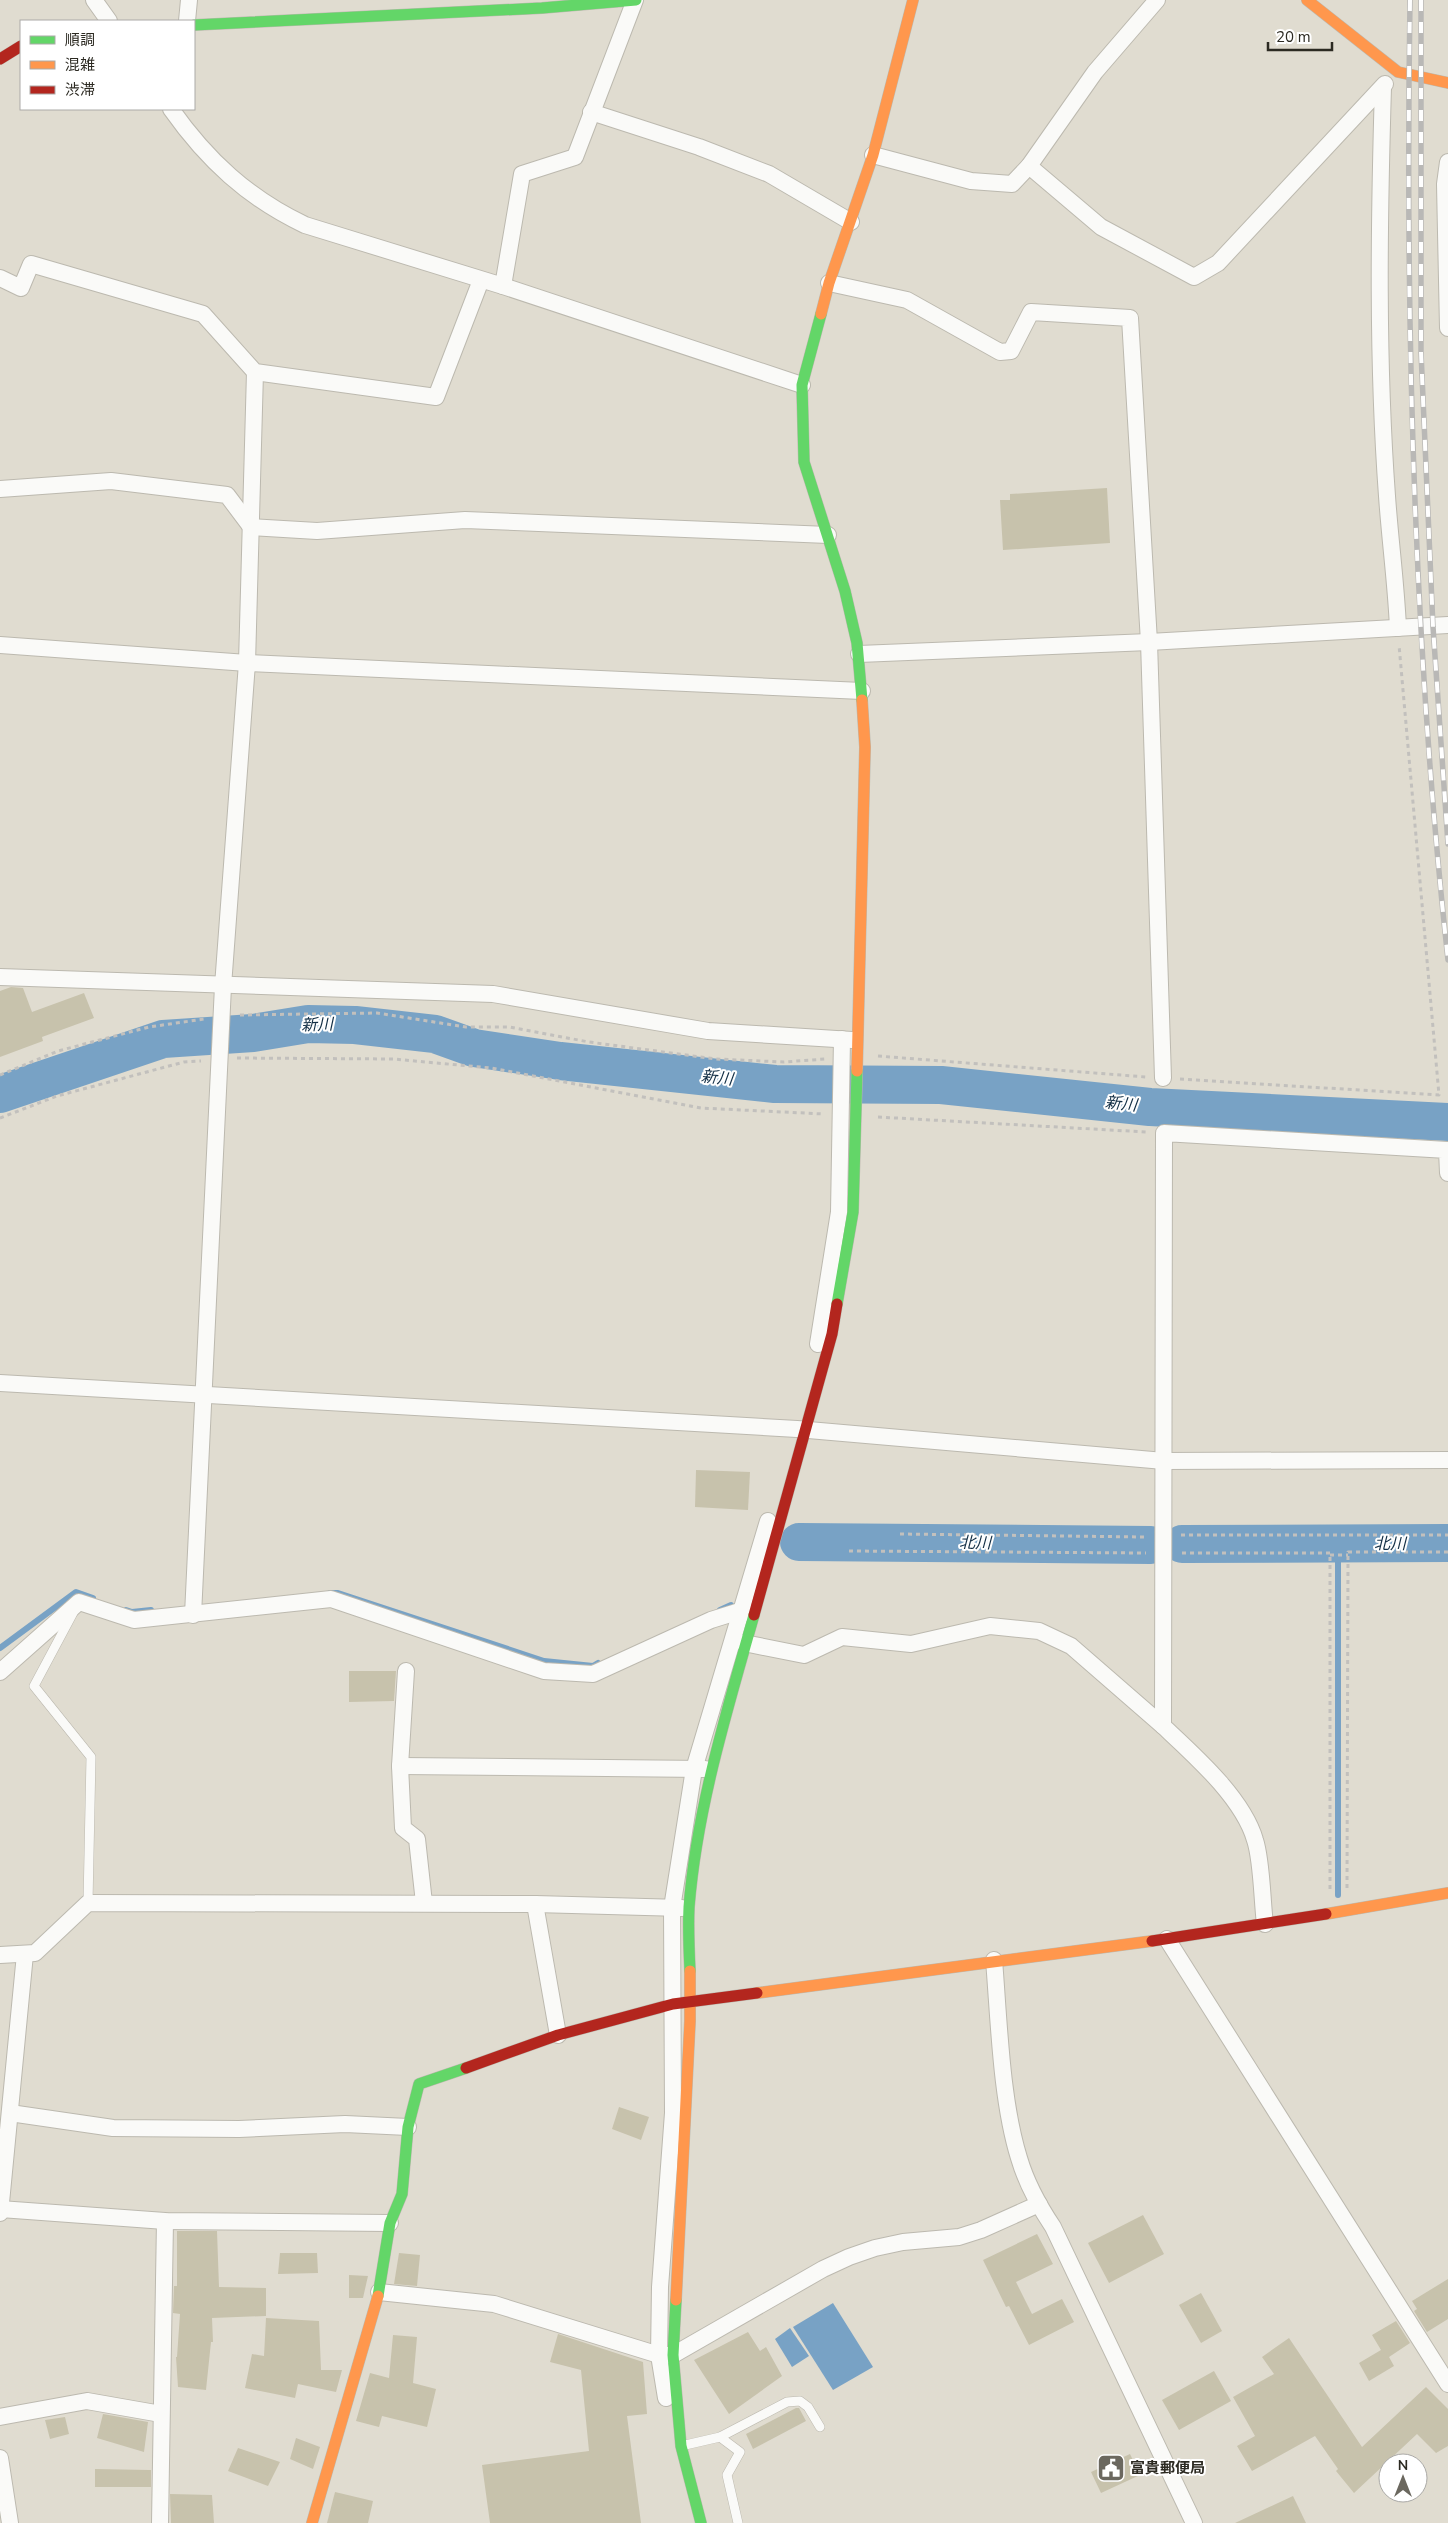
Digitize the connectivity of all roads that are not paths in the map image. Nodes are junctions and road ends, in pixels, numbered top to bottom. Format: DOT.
graph roads {
  1 [pos="94,0"];
  2 [pos="189,0"];
  3 [pos="635,0"];
  4 [pos="913,0"];
  5 [pos="1157,0"];
  6 [pos="1307,0"];
  7 [pos="108,20"];
  8 [pos="187,20"];
  9 [pos="195,25"];
  10 [pos="20,47"];
  11 [pos="0,59"];
  12 [pos="1398,72"];
  13 [pos="1448,83"];
  14 [pos="1383,87"];
  15 [pos="172,110"];
  16 [pos="591,112"];
  17 [pos="873,155"];
  18 [pos="1448,162"];
  19 [pos="1029,166"];
  20 [pos="851,222"];
  21 [pos="0,278"];
  22 [pos="481,280"];
  23 [pos="829,283"];
  24 [pos="503,286"];
  25 [pos="1448,328"];
  26 [pos="255,372"];
  27 [pos="802,385"];
  28 [pos="0,489"];
  29 [pos="251,527"];
  30 [pos="828,535"];
  31 [pos="1448,625"];
  32 [pos="1398,628"];
  33 [pos="1149,642"];
  34 [pos="0,645"];
  35 [pos="859,654"];
  36 [pos="247,663"];
  37 [pos="862,691"];
  38 [pos="0,977"];
  39 [pos="224,986"];
  40 [pos="853,1051"];
  41 [pos="1163,1078"];
  42 [pos="1448,1173"];
  43 [pos="0,1383"];
  44 [pos="203,1394"];
  45 [pos="802,1430"];
  46 [pos="1448,1460"];
  47 [pos="1164,1461"];
  48 [pos="79,1602"];
  49 [pos="747,1612"];
  50 [pos="193,1615"];
  51 [pos="744,1643"];
  52 [pos="0,1672"];
  53 [pos="406,1672"];
  54 [pos="1163,1726"];
  55 [pos="400,1766"];
  56 [pos="694,1769"];
  57 [pos="711,1769"];
  58 [pos="1448,1893"];
  59 [pos="88,1903"];
  60 [pos="424,1903"];
  61 [pos="535,1904"];
  62 [pos="672,1908"];
  63 [pos="689,1908"];
  64 [pos="1265,1924"];
  65 [pos="1167,1939"];
  66 [pos="25,1954"];
  67 [pos="0,1955"];
  68 [pos="994,1960"];
  69 [pos="681,2003"];
  70 [pos="558,2035"];
  71 [pos="10,2113"];
  72 [pos="408,2127"];
  73 [pos="1039,2204"];
  74 [pos="0,2208"];
  75 [pos="0,2213"];
  76 [pos="165,2221"];
  77 [pos="390,2223"];
  78 [pos="379,2292"];
  79 [pos="666,2355"];
  80 [pos="1448,2384"];
  81 [pos="161,2414"];
  82 [pos="0,2417"];
  83 [pos="820,2427"];
  84 [pos="720,2437"];
  85 [pos="681,2446"];
  86 [pos="0,2458"];
  87 [pos="10,2523"];
  88 [pos="160,2523"];
  89 [pos="312,2523"];
  90 [pos="690,2523"];
  91 [pos="701,2523"];
  92 [pos="738,2523"];
  93 [pos="1194,2523"];
  1 -- 7 [label="street"];
  2 -- 8 [label="street"];
  3 -- 9 [label="street"];
  3 -- 16 [label="street"];
  4 -- 17 [label="street"];
  5 -- 19 [label="street"];
  6 -- 12 [label="street"];
  10 -- 11 [label="street"];
  12 -- 13 [label="street"];
  12 -- 14 [label="street"];
  14 -- 19 [label="street"];
  14 -- 32 [label="street"];
  15 -- 22 [label="street"];
  16 -- 20 [label="street"];
  16 -- 24 [label="street"];
  17 -- 19 [label="street"];
  17 -- 20 [label="street"];
  18 -- 25 [label="street"];
  20 -- 23 [label="street"];
  21 -- 26 [label="street"];
  22 -- 24 [label="street"];
  22 -- 26 [label="street"];
  23 -- 27 [label="street"];
  23 -- 33 [label="street"];
  24 -- 27 [label="street"];
  26 -- 29 [label="street"];
  27 -- 30 [label="street"];
  28 -- 29 [label="street"];
  29 -- 30 [label="street"];
  29 -- 36 [label="street"];
  30 -- 35 [label="street"];
  31 -- 32 [label="street"];
  32 -- 33 [label="street"];
  33 -- 35 [label="street"];
  33 -- 41 [label="street"];
  34 -- 36 [label="street"];
  35 -- 37 [label="street"];
  36 -- 37 [label="street"];
  36 -- 39 [label="street"];
  37 -- 40 [label="street"];
  38 -- 39 [label="street"];
  39 -- 40 [label="street"];
  39 -- 44 [label="street"];
  40 -- 45 [label="street"];
  42 -- 47 [label="street"];
  43 -- 44 [label="street"];
  44 -- 45 [label="street"];
  44 -- 50 [label="street"];
  45 -- 47 [label="street"];
  45 -- 49 [label="street"];
  46 -- 47 [label="street"];
  47 -- 54 [label="street"];
  48 -- 50 [label="street"];
  48 -- 52 [label="street"];
  48 -- 59 [label="lane"];
  49 -- 50 [label="street"];
  49 -- 51 [label="street"];
  49 -- 56 [label="street"];
  51 -- 54 [label="street"];
  51 -- 57 [label="street"];
  53 -- 55 [label="street"];
  54 -- 64 [label="street"];
  55 -- 56 [label="street"];
  55 -- 60 [label="street"];
  56 -- 57 [label="street"];
  56 -- 62 [label="street"];
  57 -- 63 [label="street"];
  58 -- 64 [label="street"];
  59 -- 60 [label="street"];
  59 -- 66 [label="street"];
  60 -- 61 [label="street"];
  61 -- 62 [label="street"];
  61 -- 70 [label="street"];
  62 -- 63 [label="street"];
  62 -- 69 [label="street"];
  63 -- 69 [label="street"];
  64 -- 65 [label="street"];
  65 -- 68 [label="street"];
  65 -- 80 [label="street"];
  66 -- 67 [label="street"];
  66 -- 71 [label="street"];
  68 -- 69 [label="street"];
  68 -- 73 [label="street"];
  69 -- 70 [label="street"];
  69 -- 79 [label="street"];
  70 -- 72 [label="street"];
  71 -- 72 [label="street"];
  71 -- 74 [label="street"];
  72 -- 77 [label="street"];
  73 -- 79 [label="street"];
  73 -- 93 [label="street"];
  74 -- 75 [label="street"];
  74 -- 76 [label="street"];
  76 -- 77 [label="street"];
  76 -- 81 [label="street"];
  77 -- 78 [label="street"];
  78 -- 79 [label="street"];
  78 -- 89 [label="street"];
  79 -- 85 [label="street"];
  79 -- 90 [label="street"];
  81 -- 82 [label="street"];
  81 -- 88 [label="street"];
  83 -- 84 [label="lane"];
  84 -- 85 [label="lane"];
  84 -- 92 [label="lane"];
  85 -- 91 [label="street"];
  86 -- 87 [label="street"];
}
